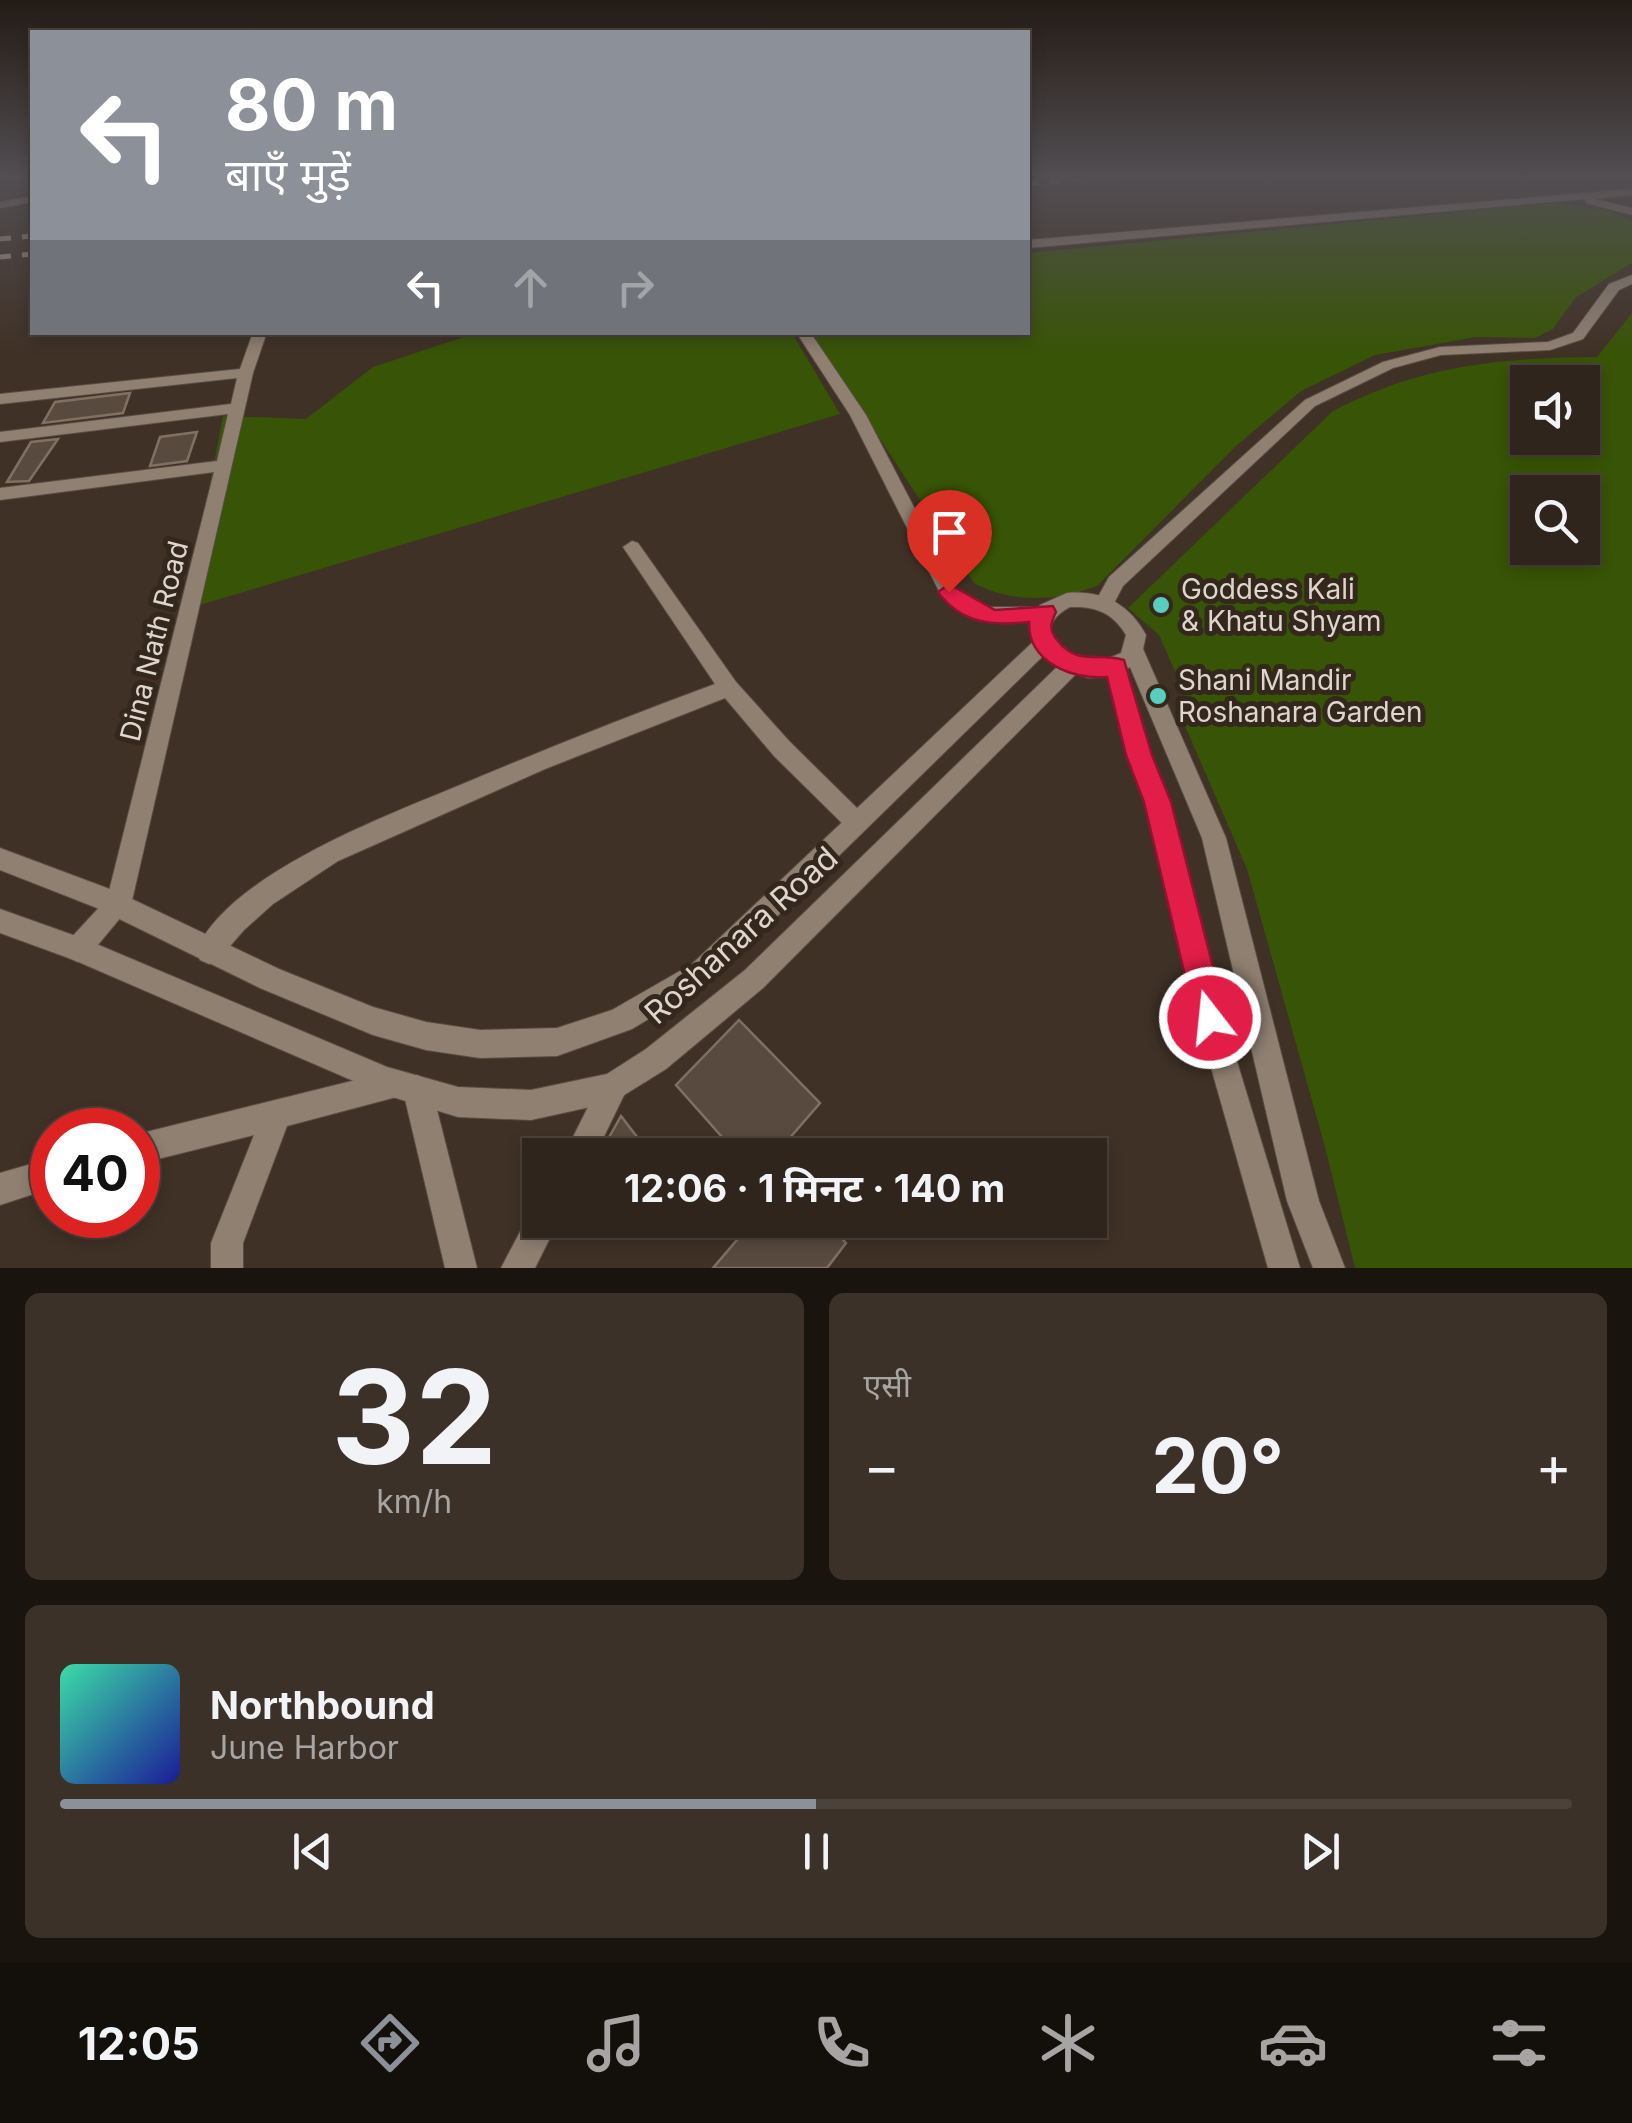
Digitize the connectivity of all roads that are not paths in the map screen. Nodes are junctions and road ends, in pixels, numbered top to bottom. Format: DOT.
graph roads {
  1 [pos="1125,235"];
  2 [pos="1030,244"];
  3 [pos="1632,280"];
  4 [pos="259,335"];
  5 [pos="805,335"];
  6 [pos="246,373"];
  7 [pos="0,399"];
  8 [pos="238,408"];
  9 [pos="0,436"];
  10 [pos="225,465"];
  11 [pos="0,494"];
  12 [pos="632,547"];
  13 [pos="1104,604"];
  14 [pos="1045,612"];
  15 [pos="1044,644"];
  16 [pos="1125,659"];
  17 [pos="1072,665"];
  18 [pos="728,688"];
  19 [pos="856,821"];
  20 [pos="0,859"];
  21 [pos="118,905"];
  22 [pos="0,921"];
  23 [pos="78,949"];
  24 [pos="209,951"];
  25 [pos="613,1086"];
  26 [pos="407,1087"];
  27 [pos="276,1113"];
  28 [pos="587,1138"];
  29 [pos="160,1143"];
  30 [pos="30,1180"];
  31 [pos="0,1188"];
  32 [pos="533,1238"];
  33 [pos="227,1268"];
  34 [pos="461,1268"];
  35 [pos="516,1268"];
  36 [pos="1284,1268"];
  37 [pos="1328,1268"];
  1 -- 2 [label="street"];
  3 -- 13 [label="street"];
  4 -- 6 [label="street, Dina Nath Road"];
  5 -- 14 [label="street"];
  6 -- 7 [label="street"];
  6 -- 8 [label="street, Dina Nath Road"];
  8 -- 9 [label="street"];
  8 -- 10 [label="street, Dina Nath Road"];
  10 -- 11 [label="street"];
  10 -- 21 [label="street, Dina Nath Road"];
  12 -- 18 [label="street"];
  13 -- 14 [label="street"];
  13 -- 16 [label="street"];
  14 -- 15 [label="street"];
  15 -- 17 [label="street"];
  15 -- 19 [label="street, Roshanara Road"];
  16 -- 17 [label="street"];
  16 -- 36 [label="street"];
  16 -- 37 [label="street"];
  17 -- 25 [label="street, Roshanara Road"];
  18 -- 19 [label="street"];
  18 -- 24 [label="street"];
  19 -- 24 [label="street, Roshanara Road"];
  20 -- 21 [label="street, Roshanara Road"];
  21 -- 23 [label="street, Dina Nath Road"];
  21 -- 24 [label="street, Roshanara Road"];
  22 -- 23 [label="street, Roshanara Road"];
  23 -- 26 [label="street, Roshanara Road"];
  25 -- 26 [label="street, Roshanara Road"];
  25 -- 28 [label="street"];
  26 -- 27 [label="street"];
  26 -- 34 [label="street"];
  27 -- 29 [label="street"];
  27 -- 33 [label="street"];
  30 -- 31 [label="street"];
  32 -- 35 [label="street"];
}
